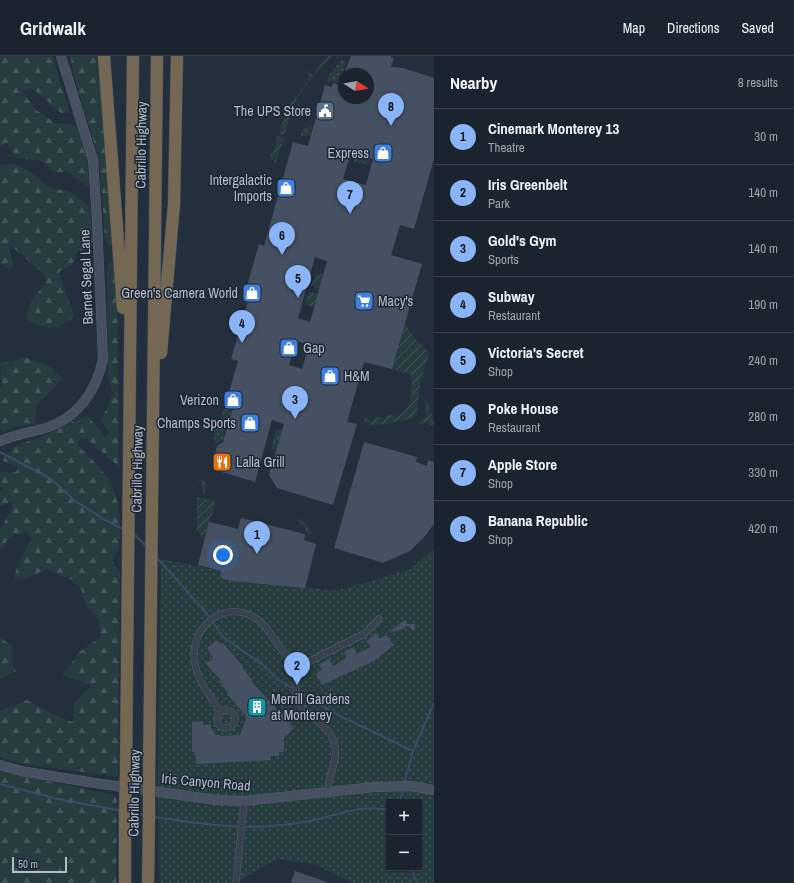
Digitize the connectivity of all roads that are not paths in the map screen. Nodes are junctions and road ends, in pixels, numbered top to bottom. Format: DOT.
graph roads {
  1 [pos="61,56"];
  2 [pos="104,56"];
  3 [pos="133,56"];
  4 [pos="157,56"];
  5 [pos="177,56"];
  6 [pos="153,388"];
  7 [pos="130,426"];
  8 [pos="0,441"];
  9 [pos="379,619"];
  10 [pos="303,666"];
  11 [pos="221,712"];
  12 [pos="0,765"];
  13 [pos="434,790"];
  14 [pos="328,792"];
  15 [pos="244,801"];
  16 [pos="125,883"];
  17 [pos="148,883"];
  18 [pos="236,883"];
  1 -- 8 [label="street, Barnet Segal Lane"];
  2 -- 7 [label="highway"];
  3 -- 7 [label="highway, Cabrillo Highway"];
  4 -- 6 [label="highway, Cabrillo Highway"];
  5 -- 6 [label="highway"];
  6 -- 17 [label="highway, Cabrillo Highway, bridge"];
  7 -- 16 [label="highway, Cabrillo Highway, bridge"];
  9 -- 10 [label="street"];
  10 -- 11 [label="street"];
  10 -- 14 [label="street"];
  12 -- 15 [label="street, Iris Canyon Road"];
  13 -- 14 [label="street, Iris Canyon Road"];
  14 -- 15 [label="street, Iris Canyon Road"];
  15 -- 18 [label="street"];
}
